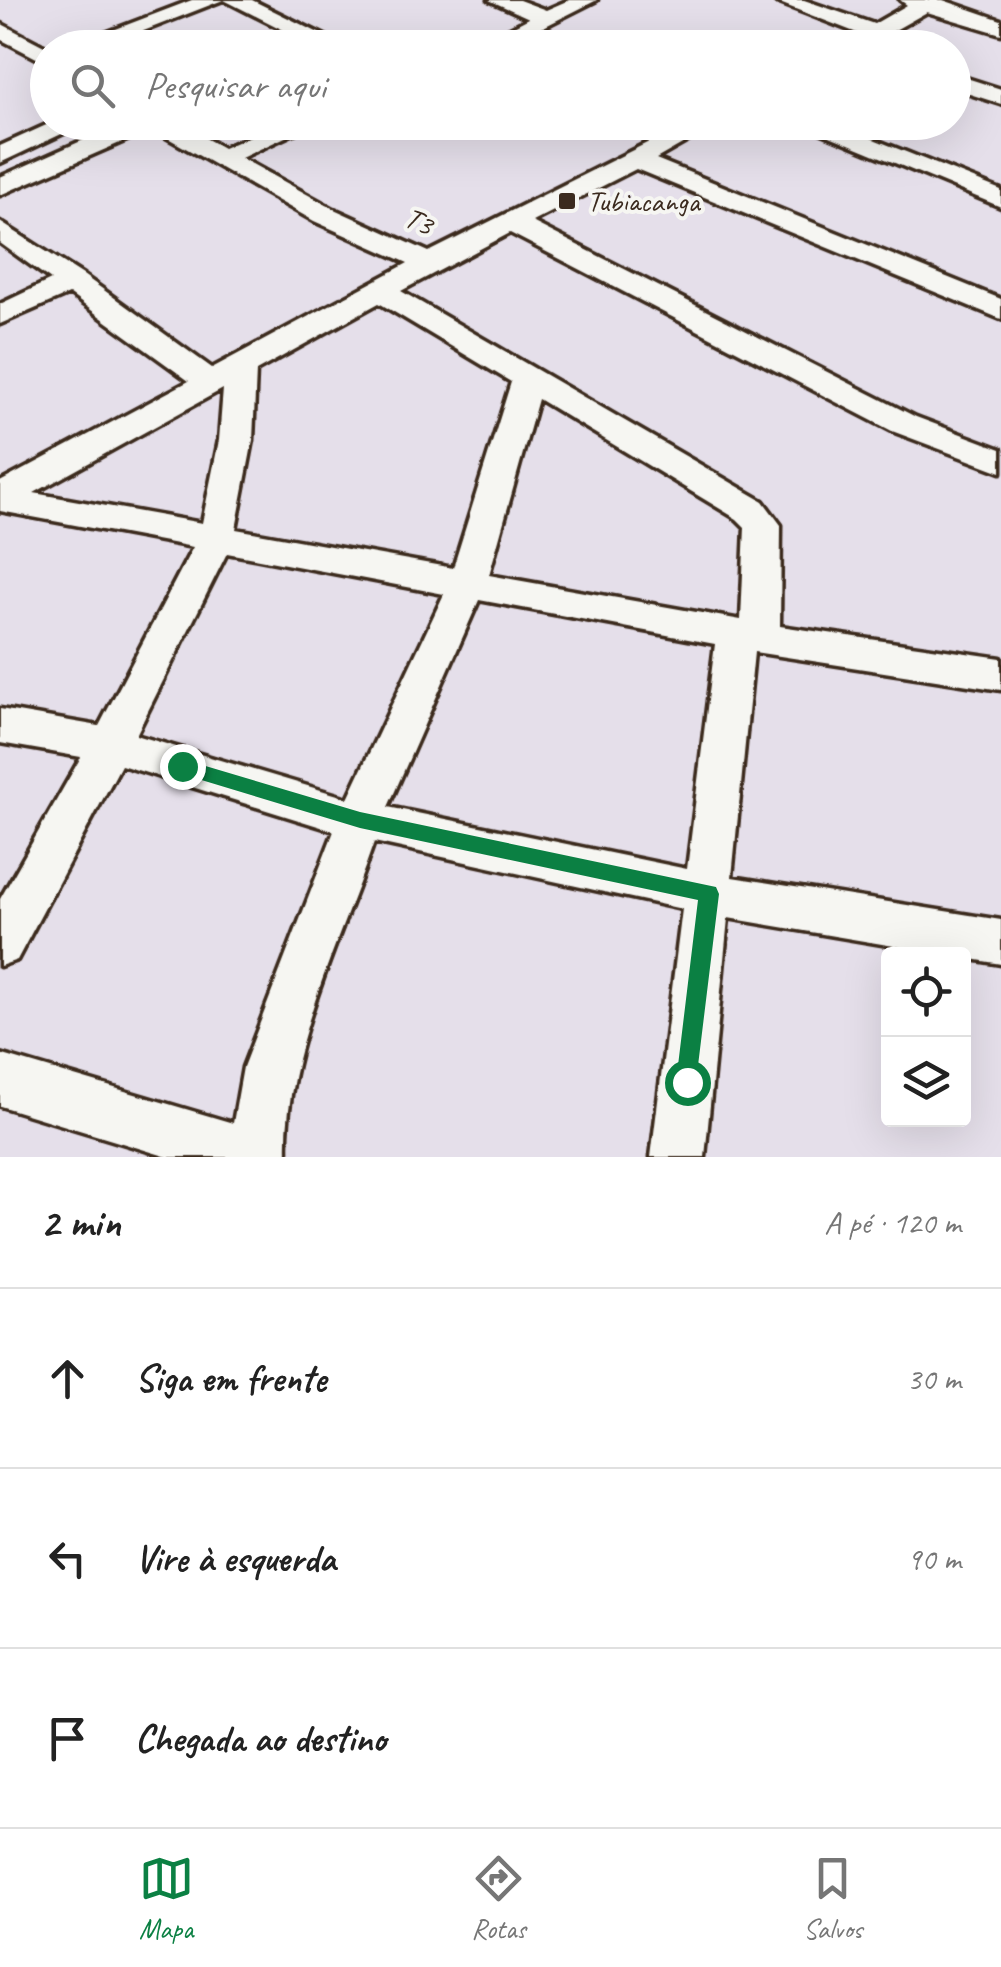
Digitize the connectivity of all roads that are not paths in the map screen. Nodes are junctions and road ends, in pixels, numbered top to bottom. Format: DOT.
graph roads {
  1 [pos="212,0"];
  2 [pos="236,0"];
  3 [pos="500,0"];
  4 [pos="586,0"];
  5 [pos="783,0"];
  6 [pos="922,2"];
  7 [pos="548,18"];
  8 [pos="1001,27"];
  9 [pos="0,30"];
  10 [pos="128,30"];
  11 [pos="300,30"];
  12 [pos="522,30"];
  13 [pos="874,30"];
  14 [pos="30,47"];
  15 [pos="971,87"];
  16 [pos="1001,97"];
  17 [pos="34,140"];
  18 [pos="105,140"];
  19 [pos="189,140"];
  20 [pos="262,140"];
  21 [pos="674,140"];
  22 [pos="853,140"];
  23 [pos="0,155"];
  24 [pos="220,158"];
  25 [pos="636,160"];
  26 [pos="0,186"];
  27 [pos="1001,199"];
  28 [pos="510,222"];
  29 [pos="0,230"];
  30 [pos="430,263"];
  31 [pos="73,281"];
  32 [pos="383,292"];
  33 [pos="1001,310"];
  34 [pos="0,315"];
  35 [pos="225,372"];
  36 [pos="527,381"];
  37 [pos="1001,462"];
  38 [pos="0,498"];
  39 [pos="217,536"];
  40 [pos="467,585"];
  41 [pos="748,636"];
  42 [pos="1001,674"];
  43 [pos="0,726"];
  44 [pos="110,745"];
  45 [pos="360,820"];
  46 [pos="709,894"];
  47 [pos="1001,942"];
  48 [pos="0,944"];
  49 [pos="0,1080"];
  50 [pos="259,1157"];
  51 [pos="678,1157"];
  1 -- 10 [label="street"];
  2 -- 11 [label="street"];
  3 -- 7 [label="street"];
  4 -- 7 [label="street"];
  5 -- 13 [label="street"];
  6 -- 8 [label="street"];
  6 -- 13 [label="street"];
  7 -- 12 [label="street"];
  9 -- 14 [label="street"];
  15 -- 16 [label="street"];
  17 -- 23 [label="street"];
  18 -- 26 [label="street"];
  19 -- 24 [label="street, T3"];
  20 -- 24 [label="street"];
  21 -- 25 [label="street, T3"];
  22 -- 27 [label="street"];
  24 -- 30 [label="street, T3"];
  25 -- 28 [label="street, T3"];
  25 -- 33 [label="street"];
  28 -- 30 [label="street, T3"];
  28 -- 37 [label="street"];
  29 -- 31 [label="street"];
  30 -- 32 [label="street"];
  31 -- 34 [label="street"];
  31 -- 35 [label="street"];
  32 -- 35 [label="street"];
  32 -- 36 [label="street"];
  35 -- 38 [label="street"];
  35 -- 39 [label="street"];
  36 -- 40 [label="street"];
  36 -- 41 [label="street"];
  38 -- 39 [label="street"];
  39 -- 40 [label="street"];
  39 -- 44 [label="street"];
  40 -- 41 [label="street"];
  40 -- 45 [label="street"];
  41 -- 42 [label="street"];
  41 -- 46 [label="street"];
  43 -- 44 [label="street"];
  44 -- 45 [label="street"];
  44 -- 48 [label="street"];
  45 -- 46 [label="street"];
  45 -- 50 [label="street"];
  46 -- 47 [label="street"];
  46 -- 51 [label="street"];
  49 -- 50 [label="street"];
}
